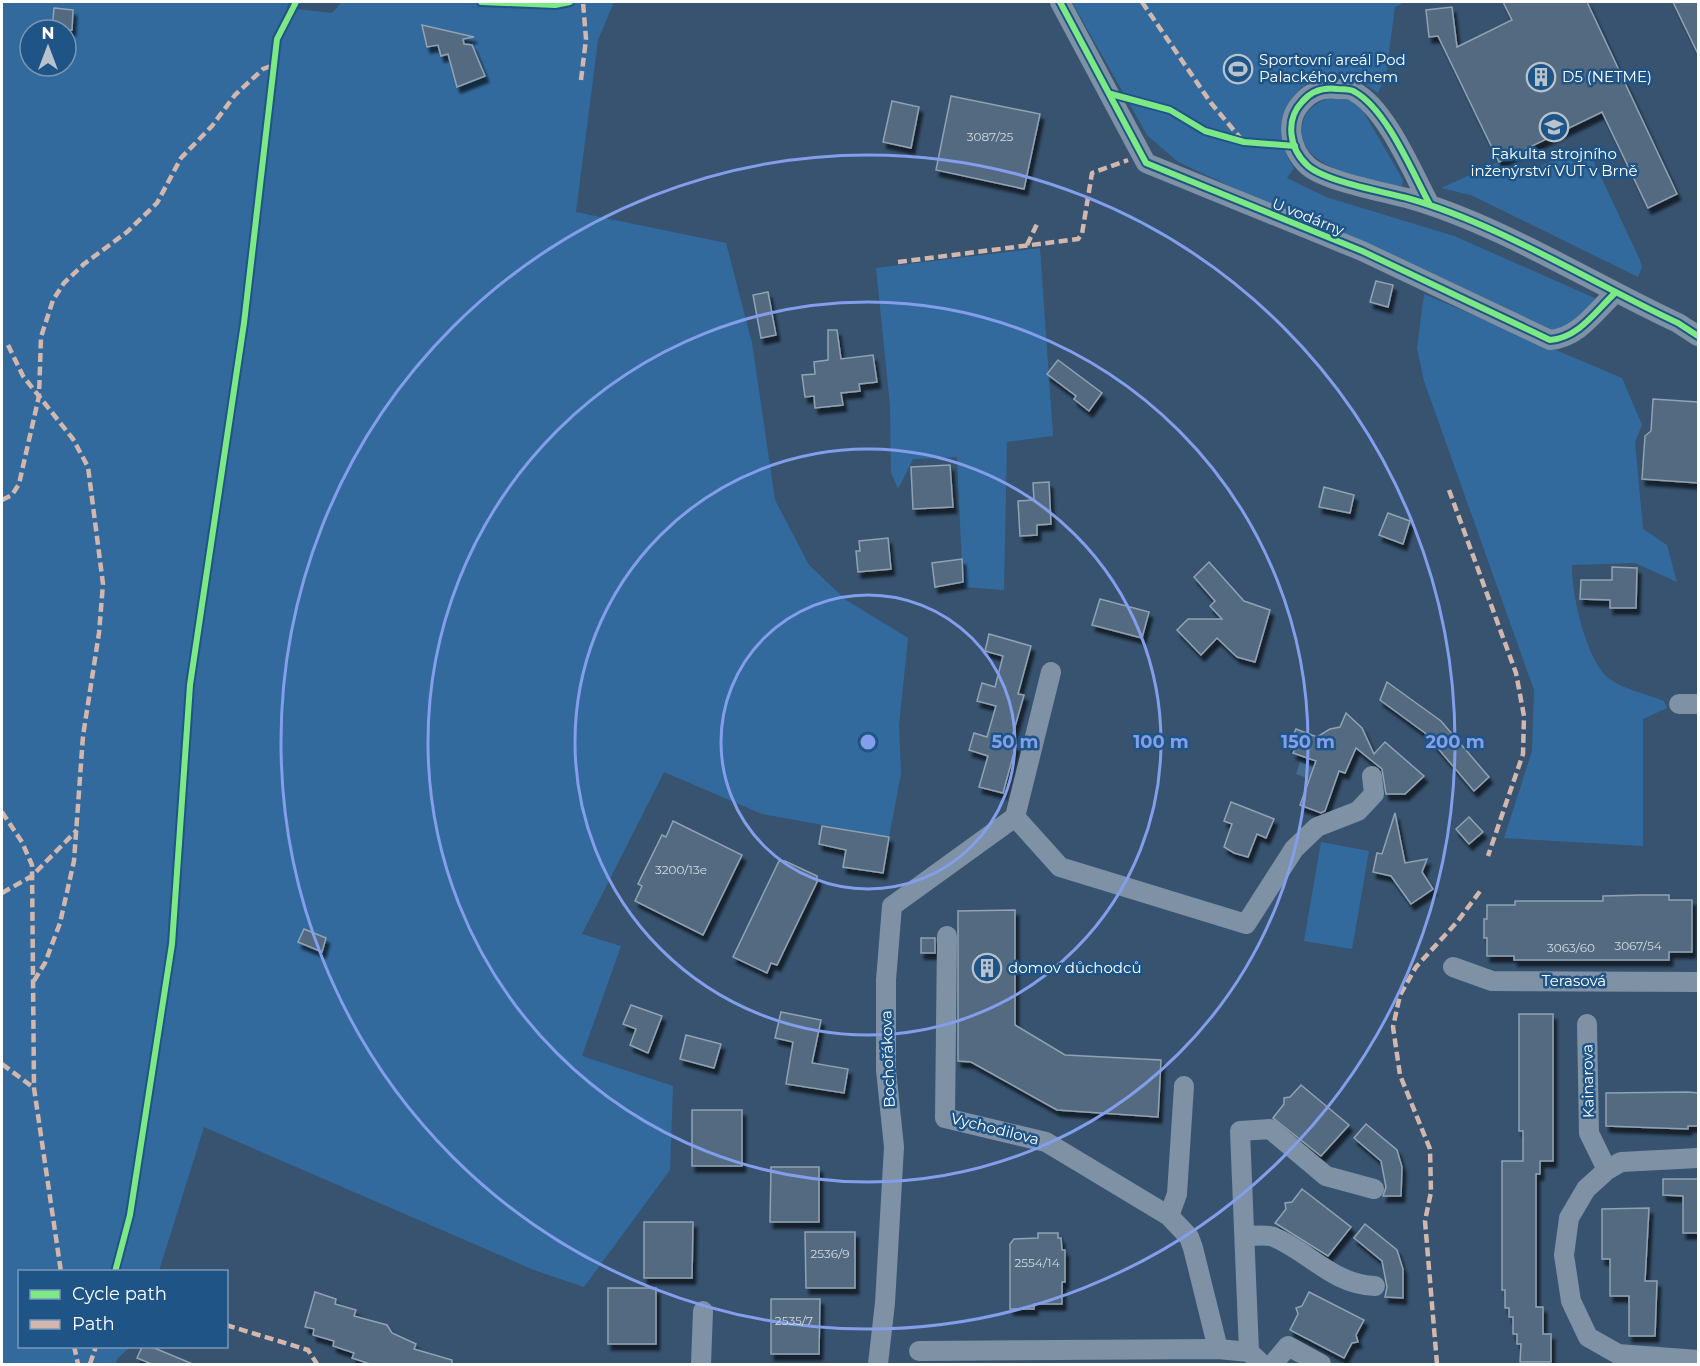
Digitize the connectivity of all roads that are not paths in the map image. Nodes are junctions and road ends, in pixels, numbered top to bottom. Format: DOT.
graph roads {
  1 [pos="1060,2"];
  2 [pos="1430,204"];
  3 [pos="1614,294"];
  4 [pos="1698,336"];
  5 [pos="1051,672"];
  6 [pos="1678,704"];
  7 [pos="1698,704"];
  8 [pos="1372,776"];
  9 [pos="1015,817"];
  10 [pos="947,936"];
  11 [pos="1453,967"];
  12 [pos="1698,982"];
  13 [pos="1587,1024"];
  14 [pos="1184,1086"];
  15 [pos="1698,1158"];
  16 [pos="1606,1170"];
  17 [pos="1374,1189"];
  18 [pos="1169,1216"];
  19 [pos="1246,1236"];
  20 [pos="1375,1286"];
  21 [pos="703,1311"];
  22 [pos="1218,1349"];
  23 [pos="919,1351"];
  24 [pos="1012,1357"];
  25 [pos="1256,1358"];
  26 [pos="1698,1360"];
  27 [pos="701,1365"];
  28 [pos="878,1365"];
  29 [pos="1273,1365"];
  30 [pos="1320,1365"];
  1 -- 3 [label="street, U vodárny"];
  2 -- 2 [label="street"];
  2 -- 3 [label="street"];
  3 -- 4 [label="street"];
  5 -- 9 [label="street"];
  6 -- 7 [label="street"];
  8 -- 9 [label="street"];
  9 -- 28 [label="street, Bochořákova"];
  10 -- 18 [label="street, Vychodilova"];
  11 -- 12 [label="street, Terasová"];
  13 -- 16 [label="street, Kainarova"];
  14 -- 18 [label="street"];
  15 -- 16 [label="street"];
  16 -- 26 [label="street"];
  17 -- 19 [label="street"];
  18 -- 22 [label="street, Vychodilova"];
  19 -- 20 [label="street"];
  19 -- 25 [label="street"];
  21 -- 27 [label="street"];
  22 -- 24 [label="street"];
  22 -- 25 [label="street"];
  23 -- 24 [label="street"];
  29 -- 30 [label="street"];
}
